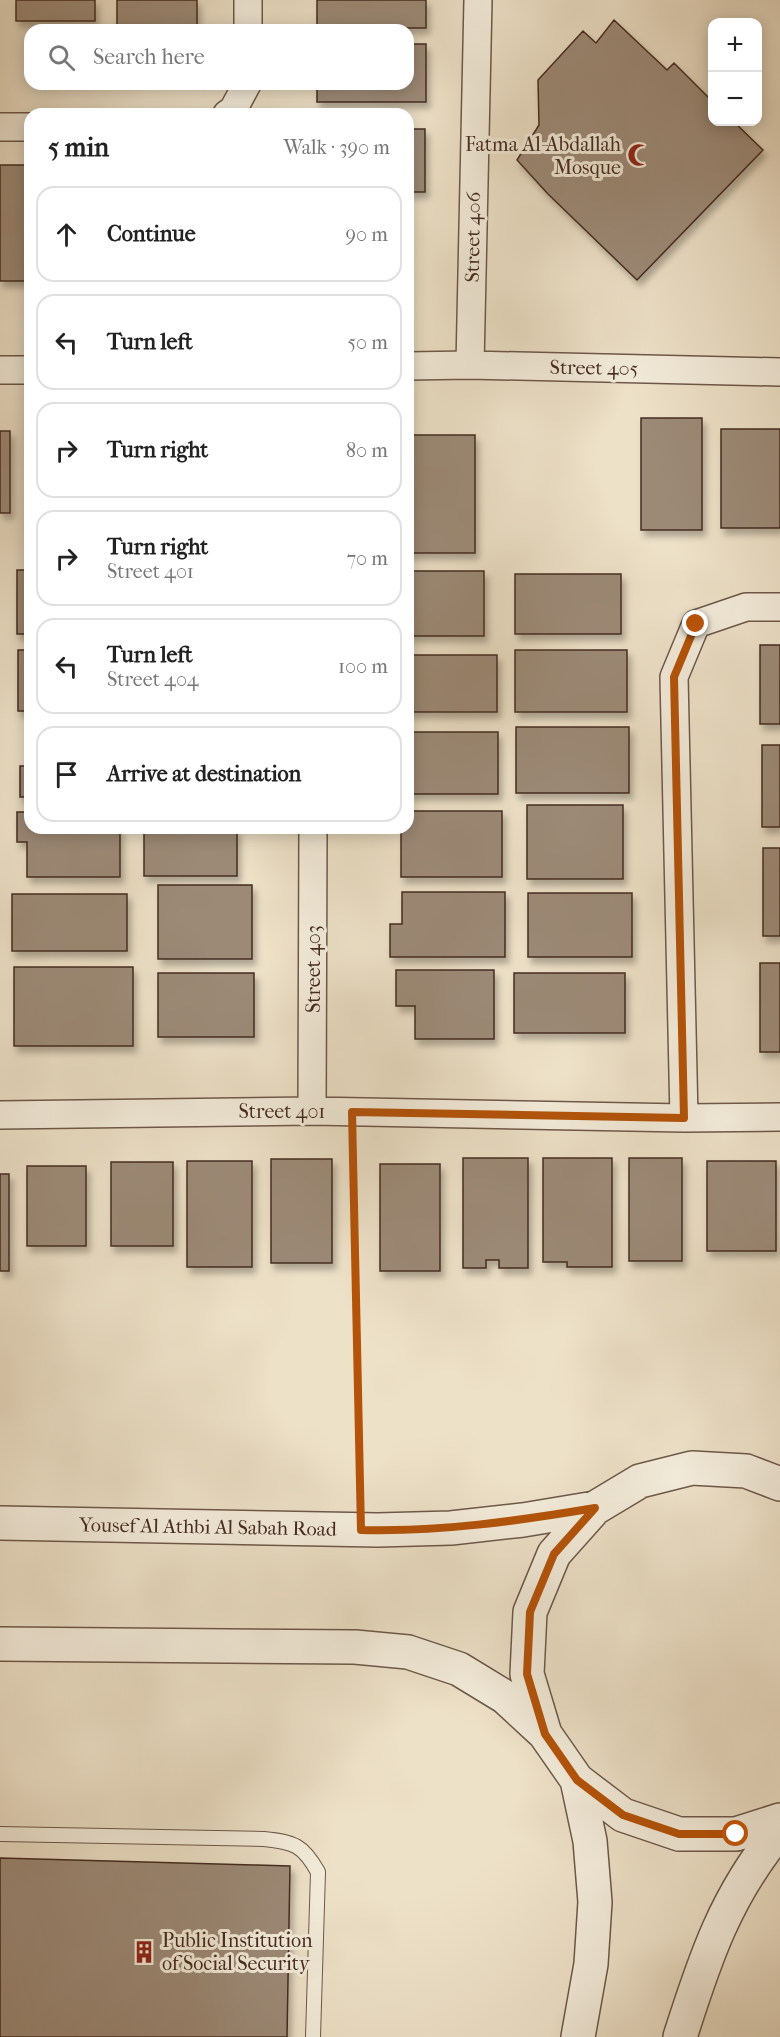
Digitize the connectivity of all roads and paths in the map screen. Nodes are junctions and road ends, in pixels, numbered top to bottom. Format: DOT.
graph roads {
  1 [pos="248,0"];
  2 [pos="478,0"];
  3 [pos="248,24"];
  4 [pos="244,90"];
  5 [pos="234,108"];
  6 [pos="0,126"];
  7 [pos="24,127"];
  8 [pos="470,365"];
  9 [pos="414,366"];
  10 [pos="0,370"];
  11 [pos="24,370"];
  12 [pos="780,372"];
  13 [pos="780,607"];
  14 [pos="313,834"];
  15 [pos="312,1111"];
  16 [pos="352,1112"];
  17 [pos="0,1115"];
  18 [pos="780,1117"];
  19 [pos="684,1118"];
  20 [pos="780,1484"];
  21 [pos="595,1508"];
  22 [pos="6,1521"];
  23 [pos="361,1530"];
  24 [pos="0,1644"];
  25 [pos="164,1645"];
  26 [pos="0,1661"];
  27 [pos="545,1734"];
  28 [pos="577,1780"];
  29 [pos="780,1820"];
  30 [pos="780,1830"];
  31 [pos="0,1834"];
  32 [pos="313,2037"];
  33 [pos="578,2037"];
  34 [pos="680,2037"];
  1 -- 3 [label="street"];
  2 -- 8 [label="street, Street 406"];
  4 -- 5 [label="street"];
  6 -- 7 [label="street"];
  8 -- 9 [label="street, Street 405"];
  8 -- 12 [label="street, Street 405"];
  10 -- 11 [label="street"];
  13 -- 19 [label="street"];
  14 -- 15 [label="street, Street 403"];
  15 -- 16 [label="street, Street 401"];
  15 -- 17 [label="street, Street 401"];
  16 -- 19 [label="street, Street 401"];
  16 -- 23 [label="path"];
  18 -- 19 [label="street, Street 401"];
  20 -- 21 [label="street"];
  21 -- 23 [label="street, Yousef Al Athbi Al Sabah Road"];
  21 -- 27 [label="street"];
  22 -- 23 [label="street, Yousef Al Athbi Al Sabah Road"];
  24 -- 25 [label="street"];
  25 -- 26 [label="street"];
  25 -- 27 [label="street"];
  27 -- 28 [label="street"];
  28 -- 29 [label="street"];
  28 -- 33 [label="street"];
  30 -- 34 [label="street"];
  31 -- 32 [label="lane"];
}
